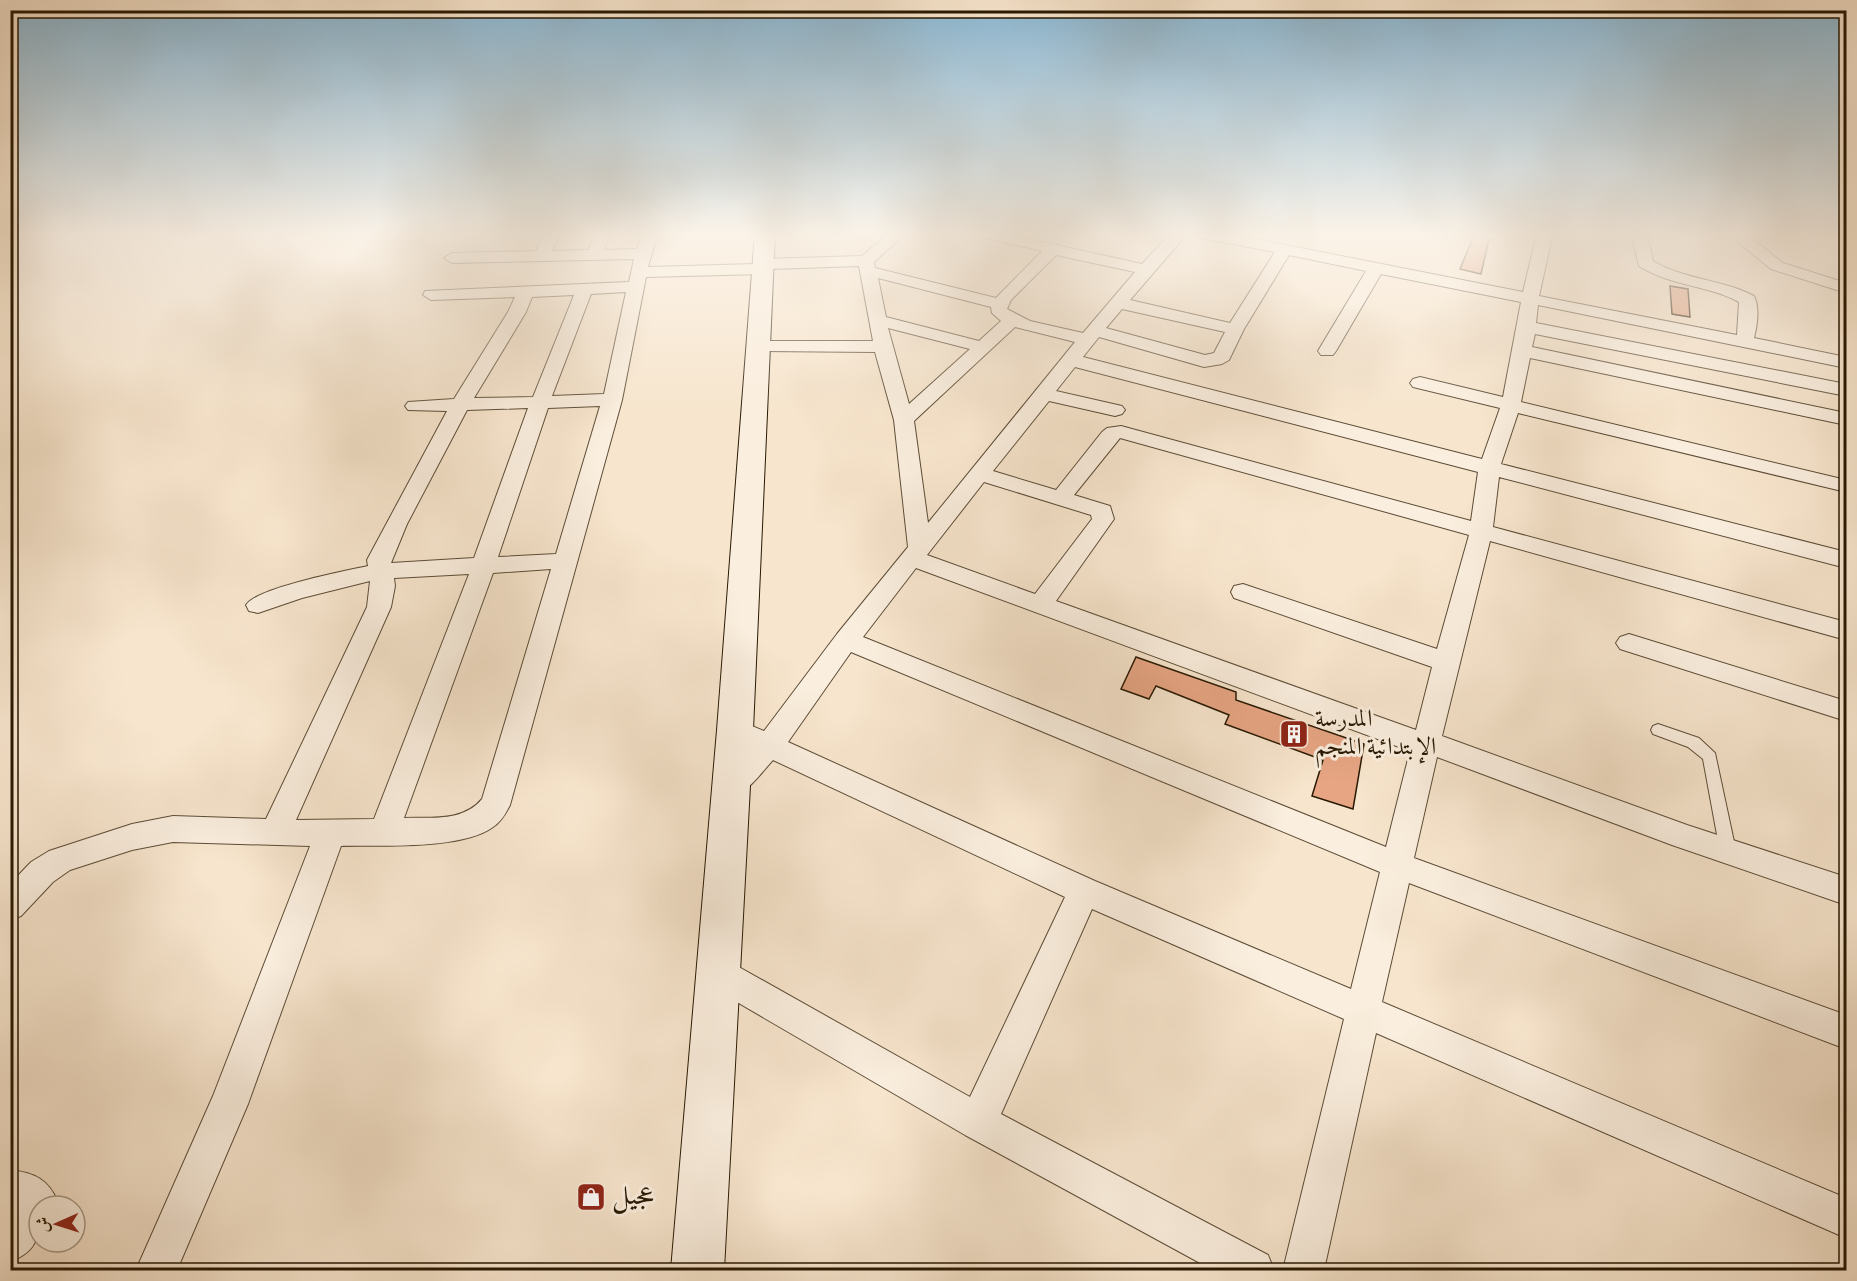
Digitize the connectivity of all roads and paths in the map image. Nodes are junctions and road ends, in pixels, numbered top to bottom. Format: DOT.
graph roads {
  1 [pos="485,293"];
  2 [pos="527,293"];
  3 [pos="583,293"];
  4 [pos="635,293"];
  5 [pos="761,293"];
  6 [pos="872,293"];
  7 [pos="947,293"];
  8 [pos="1020,293"];
  9 [pos="1128,293"];
  10 [pos="1257,293"];
  11 [pos="1362,293"];
  12 [pos="1441,293"];
  13 [pos="1533,293"];
  14 [pos="1734,293"];
  15 [pos="431,295"];
  16 [pos="1120,303"];
  17 [pos="1005,312"];
  18 [pos="877,320"];
  19 [pos="1526,325"];
  20 [pos="1235,329"];
  21 [pos="1091,335"];
  22 [pos="1745,341"];
  23 [pos="757,346"];
  24 [pos="883,347"];
  25 [pos="983,347"];
  26 [pos="1328,351"];
  27 [pos="1072,360"];
  28 [pos="1846,362"];
  29 [pos="1419,382"];
  30 [pos="1846,390"];
  31 [pos="1045,393"];
  32 [pos="612,400"];
  33 [pos="540,403"];
  34 [pos="460,405"];
  35 [pos="1511,405"];
  36 [pos="415,406"];
  37 [pos="1115,410"];
  38 [pos="1846,418"];
  39 [pos="904,420"];
  40 [pos="1490,469"];
  41 [pos="980,474"];
  42 [pos="1846,486"];
  43 [pos="1061,498"];
  44 [pos="1481,533"];
  45 [pos="916,553"];
  46 [pos="1846,560"];
  47 [pos="565,561"];
  48 [pos="485,565"];
  49 [pos="379,571"];
  50 [pos="1244,592"];
  51 [pos="258,605"];
  52 [pos="1040,605"];
  53 [pos="1846,631"];
  54 [pos="846,640"];
  55 [pos="1629,643"];
  56 [pos="1446,662"];
  57 [pos="1846,711"];
  58 [pos="735,730"];
  59 [pos="1658,730"];
  60 [pos="1427,744"];
  61 [pos="770,745"];
  62 [pos="730,786"];
  63 [pos="384,832"];
  64 [pos="275,833"];
  65 [pos="330,834"];
  66 [pos="1728,851"];
  67 [pos="1396,865"];
  68 [pos="1084,891"];
  69 [pos="1846,891"];
  70 [pos="10,906"];
  71 [pos="718,974"];
  72 [pos="1362,1009"];
  73 [pos="1846,1032"];
  74 [pos="978,1122"];
  75 [pos="10,1190"];
  76 [pos="1846,1218"];
  77 [pos="10,1242"];
  78 [pos="156,1270"];
  79 [pos="697,1270"];
  80 [pos="1253,1270"];
  81 [pos="1303,1270"];
  1 -- 15 [label="street"];
  2 -- 34 [label="street"];
  3 -- 33 [label="street"];
  4 -- 32 [label="street"];
  5 -- 23 [label="main road"];
  6 -- 18 [label="street"];
  7 -- 17 [label="street"];
  8 -- 17 [label="street"];
  9 -- 16 [label="street"];
  10 -- 20 [label="street"];
  11 -- 26 [label="street"];
  12 -- 19 [label="street"];
  13 -- 19 [label="street"];
  14 -- 22 [label="street"];
  16 -- 20 [label="street"];
  16 -- 21 [label="street"];
  17 -- 21 [label="street"];
  17 -- 25 [label="street"];
  18 -- 24 [label="street"];
  18 -- 25 [label="street"];
  19 -- 22 [label="street"];
  19 -- 30 [label="street"];
  19 -- 35 [label="street"];
  19 -- 38 [label="street"];
  20 -- 21 [label="street"];
  21 -- 27 [label="street"];
  22 -- 28 [label="street"];
  23 -- 24 [label="street"];
  23 -- 58 [label="main road"];
  24 -- 39 [label="street"];
  25 -- 39 [label="street"];
  27 -- 31 [label="street"];
  27 -- 40 [label="street"];
  29 -- 35 [label="street"];
  31 -- 37 [label="street"];
  31 -- 41 [label="street"];
  32 -- 33 [label="street"];
  32 -- 47 [label="street"];
  33 -- 34 [label="street"];
  33 -- 48 [label="street"];
  34 -- 36 [label="street"];
  34 -- 49 [label="street"];
  35 -- 40 [label="street"];
  35 -- 42 [label="street"];
  39 -- 45 [label="street"];
  40 -- 44 [label="street"];
  40 -- 46 [label="street"];
  41 -- 43 [label="street"];
  41 -- 45 [label="street"];
  43 -- 44 [label="street"];
  43 -- 52 [label="street"];
  44 -- 53 [label="street"];
  44 -- 56 [label="street"];
  45 -- 52 [label="street"];
  45 -- 54 [label="street"];
  47 -- 48 [label="street"];
  47 -- 63 [label="street"];
  48 -- 49 [label="street"];
  48 -- 63 [label="street"];
  49 -- 51 [label="street"];
  49 -- 64 [label="street"];
  50 -- 56 [label="street"];
  52 -- 60 [label="street"];
  54 -- 61 [label="street"];
  54 -- 67 [label="street"];
  55 -- 57 [label="street"];
  56 -- 60 [label="street"];
  58 -- 61 [label="street"];
  58 -- 62 [label="main road"];
  59 -- 66 [label="lane"];
  60 -- 66 [label="street"];
  60 -- 67 [label="street"];
  61 -- 62 [label="street"];
  61 -- 68 [label="street"];
  62 -- 71 [label="main road"];
  63 -- 65 [label="street"];
  64 -- 65 [label="street"];
  64 -- 70 [label="street"];
  65 -- 78 [label="street"];
  66 -- 69 [label="street"];
  67 -- 72 [label="street"];
  67 -- 73 [label="street"];
  68 -- 72 [label="street"];
  68 -- 74 [label="street"];
  71 -- 74 [label="street"];
  71 -- 79 [label="main road"];
  72 -- 76 [label="street"];
  72 -- 81 [label="street"];
  74 -- 80 [label="street"];
  75 -- 77 [label="street"];
}
